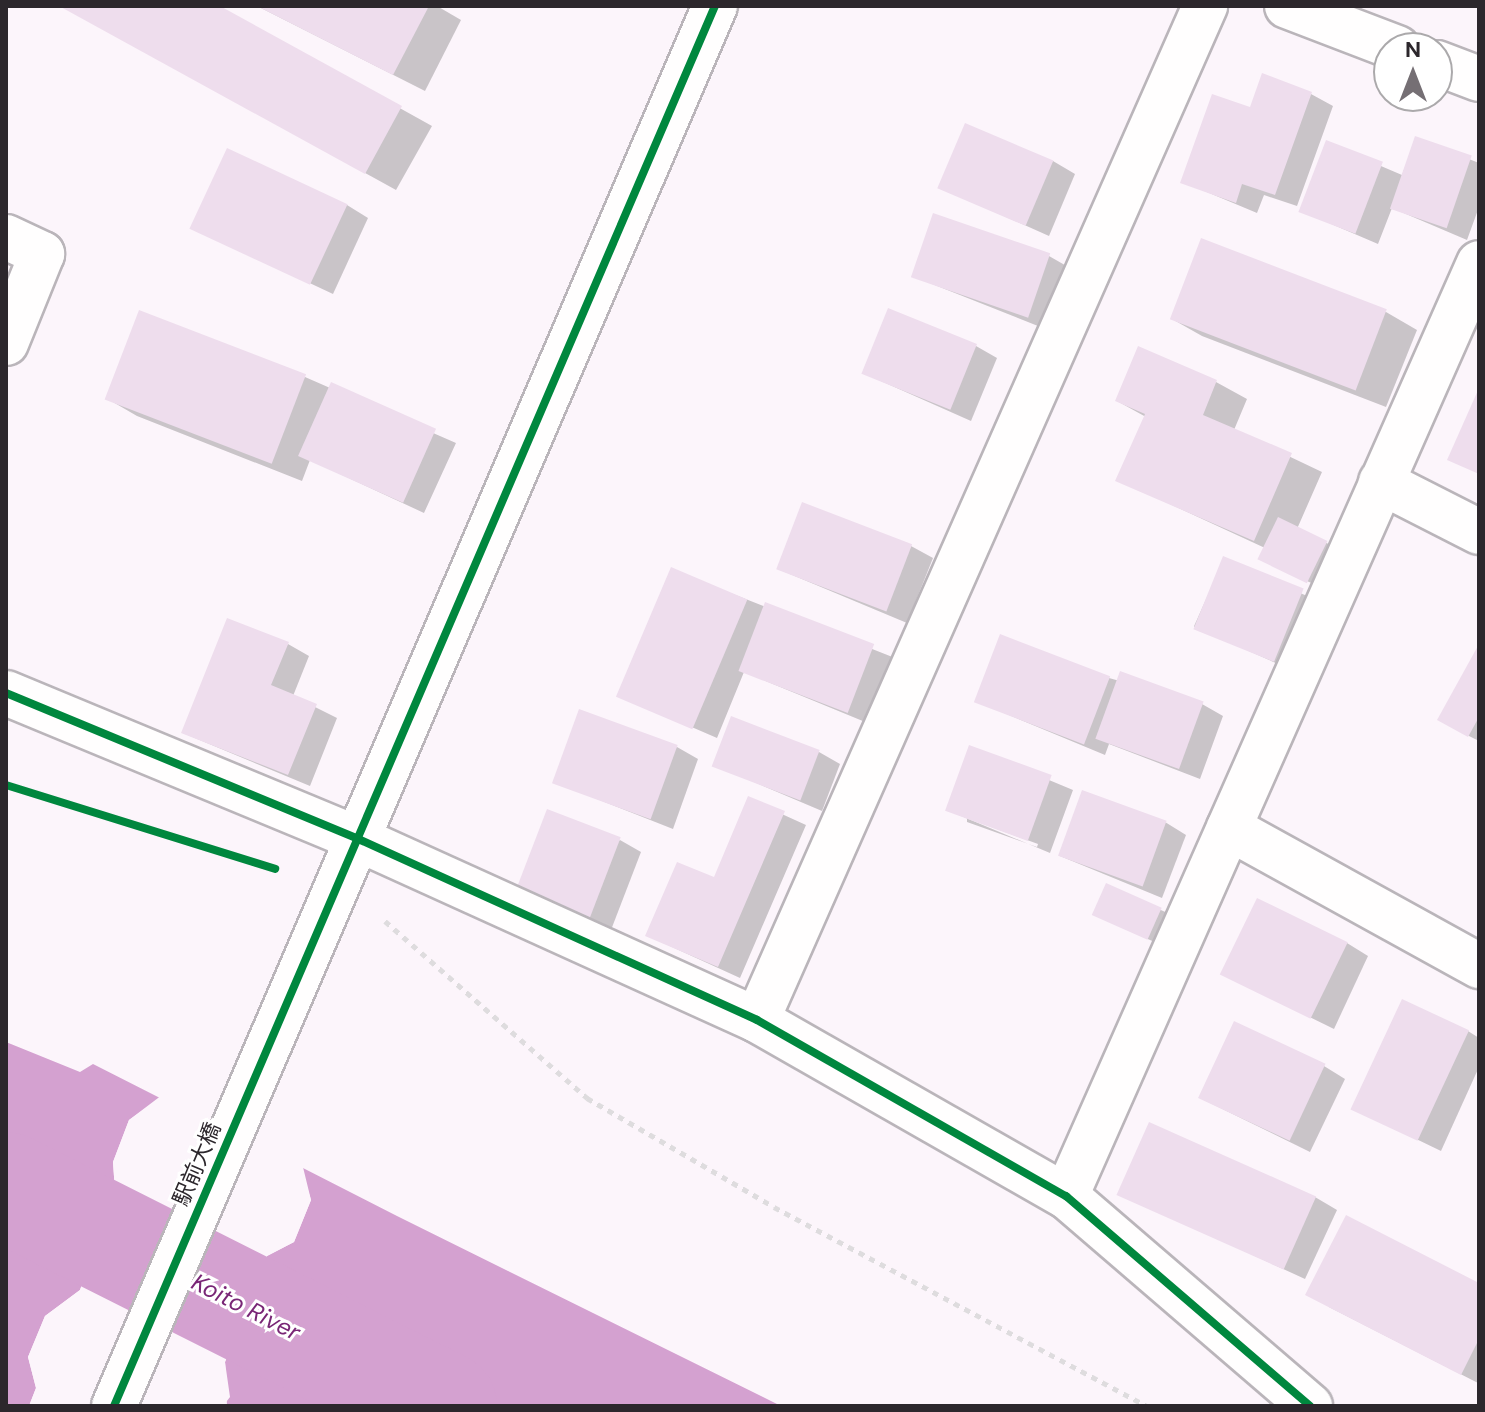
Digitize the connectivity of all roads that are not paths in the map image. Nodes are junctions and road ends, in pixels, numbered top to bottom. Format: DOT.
graph roads {
  1 [pos="715,6"];
  2 [pos="1205,6"];
  3 [pos="1287,6"];
  4 [pos="1373,39"];
  5 [pos="1453,69"];
  6 [pos="1479,79"];
  7 [pos="6,237"];
  8 [pos="1479,263"];
  9 [pos="6,343"];
  10 [pos="1381,482"];
  11 [pos="1479,532"];
  12 [pos="6,693"];
  13 [pos="1229,828"];
  14 [pos="356,838"];
  15 [pos="1479,966"];
  16 [pos="757,1020"];
  17 [pos="1066,1196"];
  18 [pos="114,1406"];
  19 [pos="1310,1406"];
  1 -- 14 [label="street, 駅前大橋"];
  2 -- 16 [label="street"];
  3 -- 4 [label="street"];
  5 -- 6 [label="street"];
  7 -- 9 [label="street"];
  8 -- 10 [label="street"];
  10 -- 11 [label="street"];
  10 -- 13 [label="street"];
  12 -- 14 [label="street"];
  13 -- 15 [label="street"];
  13 -- 17 [label="street"];
  14 -- 16 [label="street"];
  14 -- 18 [label="street, 駅前大橋"];
  16 -- 17 [label="street"];
  17 -- 19 [label="street"];
}
